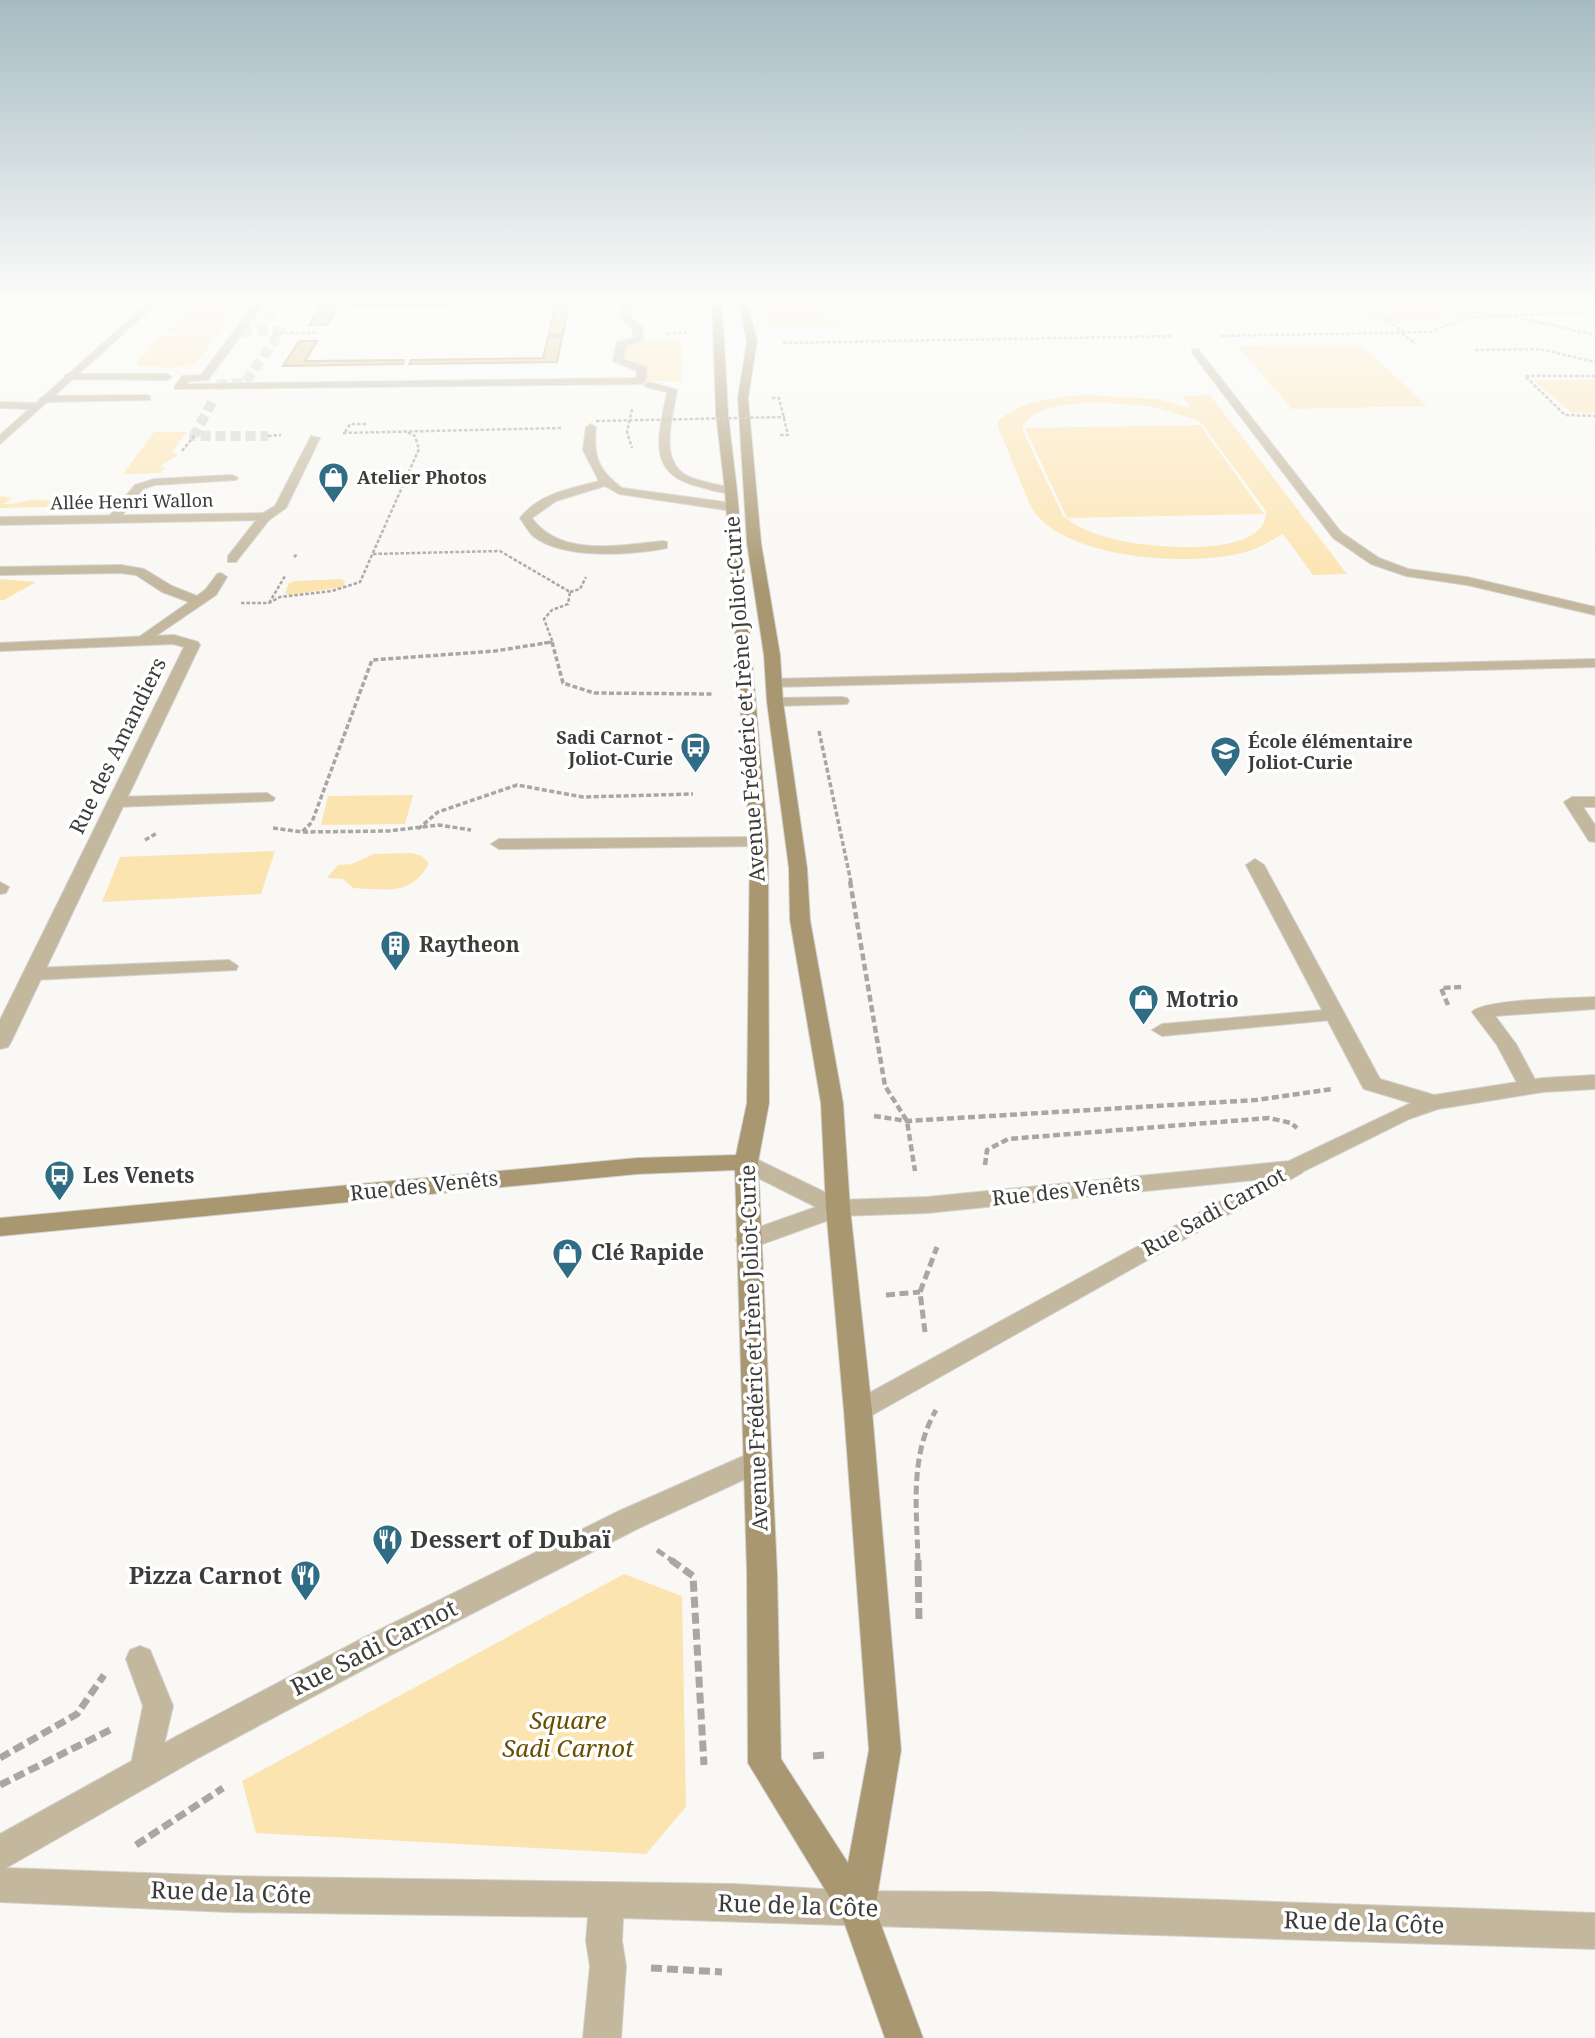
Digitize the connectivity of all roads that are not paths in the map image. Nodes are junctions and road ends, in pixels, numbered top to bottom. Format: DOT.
graph roads {
  1 [pos="84,397"];
  2 [pos="671,397"];
  3 [pos="721,397"];
  4 [pos="743,397"];
  5 [pos="1231,397"];
  6 [pos="44,399"];
  7 [pos="0,405"];
  8 [pos="594,424"];
  9 [pos="315,438"];
  10 [pos="0,441"];
  11 [pos="232,478"];
  12 [pos="607,482"];
  13 [pos="731,499"];
  14 [pos="265,517"];
  15 [pos="112,520"];
  16 [pos="0,521"];
  17 [pos="663,545"];
  18 [pos="232,559"];
  19 [pos="0,571"];
  20 [pos="221,577"];
  21 [pos="197,600"];
  22 [pos="1595,611"];
  23 [pos="144,640"];
  24 [pos="0,648"];
  25 [pos="1595,663"];
  26 [pos="774,693"];
  27 [pos="842,701"];
  28 [pos="267,798"];
  29 [pos="115,802"];
  30 [pos="1595,802"];
  31 [pos="1595,837"];
  32 [pos="759,842"];
  33 [pos="499,844"];
  34 [pos="1255,865"];
  35 [pos="229,966"];
  36 [pos="33,974"];
  37 [pos="1595,1003"];
  38 [pos="1335,1015"];
  39 [pos="6,1017"];
  40 [pos="1162,1030"];
  41 [pos="0,1042"];
  42 [pos="1529,1087"];
  43 [pos="1593,1087"];
  44 [pos="1434,1102"];
  45 [pos="746,1162"];
  46 [pos="1294,1168"];
  47 [pos="838,1208"];
  48 [pos="0,1227"];
  49 [pos="748,1240"];
  50 [pos="858,1411"];
  51 [pos="757,1461"];
  52 [pos="140,1659"];
  53 [pos="145,1769"];
  54 [pos="0,1853"];
  55 [pos="0,1885"];
  56 [pos="607,1900"];
  57 [pos="858,1909"];
  58 [pos="1595,1931"];
  59 [pos="602,2038"];
  60 [pos="904,2038"];
  1 -- 6 [label="lane"];
  2 -- 13 [label="lane"];
  3 -- 13 [label="main road, Avenue Frédéric et Irène Joliot-Curie"];
  4 -- 26 [label="main road, Avenue Frédéric et Irène Joliot-Curie"];
  5 -- 22 [label="lane"];
  6 -- 7 [label="street"];
  6 -- 10 [label="street"];
  8 -- 12 [label="lane"];
  9 -- 14 [label="lane"];
  11 -- 15 [label="lane"];
  12 -- 13 [label="lane"];
  12 -- 17 [label="lane"];
  13 -- 32 [label="main road, Avenue Frédéric et Irène Joliot-Curie"];
  14 -- 15 [label="street, Allée Henri Wallon"];
  14 -- 18 [label="lane"];
  15 -- 16 [label="street, Allée Henri Wallon"];
  19 -- 21 [label="lane"];
  20 -- 21 [label="lane"];
  21 -- 23 [label="lane"];
  23 -- 24 [label="street, Rue des Amandiers"];
  23 -- 29 [label="street, Rue des Amandiers"];
  25 -- 26 [label="lane"];
  26 -- 27 [label="lane"];
  26 -- 47 [label="main road, Avenue Frédéric et Irène Joliot-Curie"];
  28 -- 29 [label="lane"];
  29 -- 36 [label="street, Rue des Amandiers"];
  30 -- 31 [label="lane"];
  32 -- 33 [label="lane"];
  32 -- 45 [label="main road, Avenue Frédéric et Irène Joliot-Curie"];
  34 -- 38 [label="street"];
  35 -- 36 [label="lane"];
  36 -- 39 [label="street, Rue des Amandiers"];
  37 -- 42 [label="lane"];
  38 -- 40 [label="lane"];
  38 -- 44 [label="street"];
  39 -- 41 [label="street, Rue des Amandiers"];
  42 -- 43 [label="street, Rue Sadi Carnot"];
  42 -- 44 [label="street, Rue Sadi Carnot"];
  44 -- 46 [label="street, Rue Sadi Carnot"];
  45 -- 47 [label="street, Rue des Venêts"];
  45 -- 48 [label="main road, Rue des Venêts"];
  45 -- 49 [label="main road, Avenue Frédéric et Irène Joliot-Curie"];
  46 -- 47 [label="street, Rue des Venêts"];
  46 -- 50 [label="lane, Rue Sadi Carnot"];
  47 -- 49 [label="street, Rue des Venêts"];
  47 -- 50 [label="main road, Avenue Frédéric et Irène Joliot-Curie"];
  49 -- 51 [label="main road, Avenue Frédéric et Irène Joliot-Curie"];
  50 -- 57 [label="main road, Avenue Frédéric et Irène Joliot-Curie"];
  51 -- 53 [label="street, Rue Sadi Carnot"];
  51 -- 57 [label="main road, Avenue Frédéric et Irène Joliot-Curie"];
  52 -- 53 [label="lane"];
  53 -- 54 [label="street, Rue Sadi Carnot"];
  55 -- 56 [label="street, Rue de la Côte"];
  56 -- 57 [label="street, Rue de la Côte"];
  56 -- 59 [label="street"];
  57 -- 58 [label="street, Rue de la Côte"];
  57 -- 60 [label="main road, Avenue Frédéric et Irène Joliot-Curie"];
}
